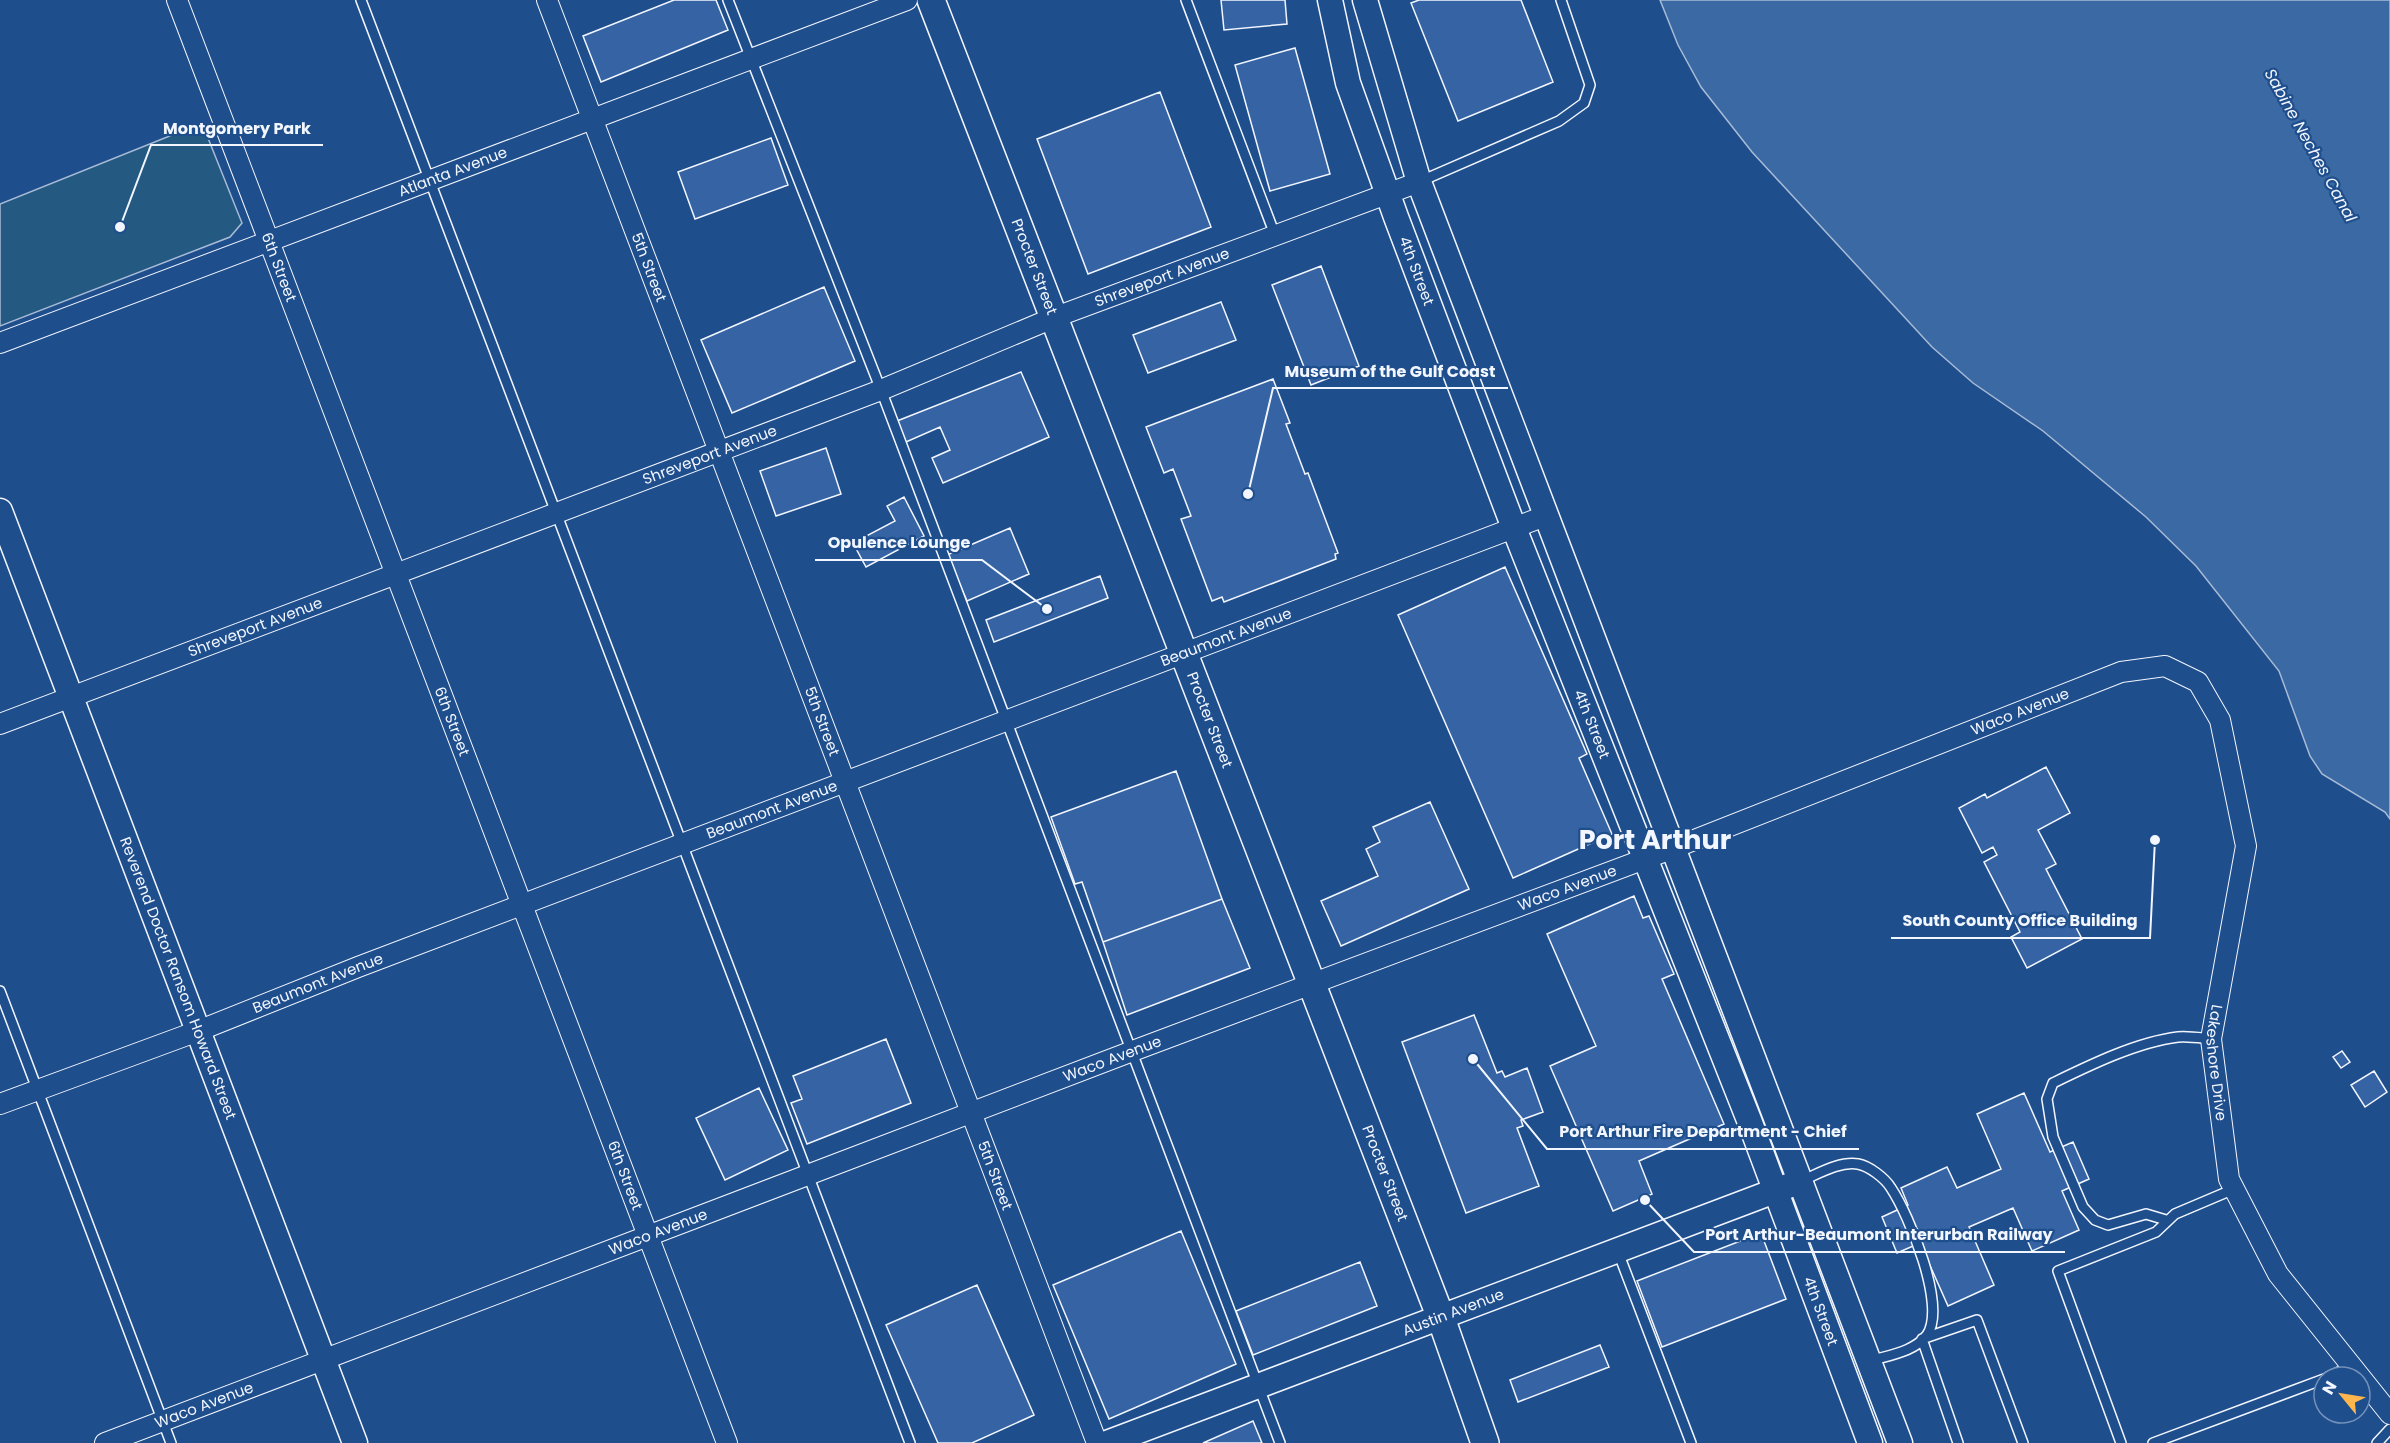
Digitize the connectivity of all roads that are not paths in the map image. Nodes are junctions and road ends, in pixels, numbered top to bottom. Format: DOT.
graph roads {
  1 [pos="177,0"];
  2 [pos="361,0"];
  3 [pos="547,0"];
  4 [pos="728,0"];
  5 [pos="907,0"];
  6 [pos="931,0"];
  7 [pos="1186,0"];
  8 [pos="1330,0"];
  9 [pos="1365,0"];
  10 [pos="1561,0"];
  11 [pos="750,58"];
  12 [pos="592,118"];
  13 [pos="429,179"];
  14 [pos="1419,182"];
  15 [pos="1388,194"];
  16 [pos="1275,235"];
  17 [pos="268,240"];
  18 [pos="1053,318"];
  19 [pos="0,343"];
  20 [pos="881,390"];
  21 [pos="719,452"];
  22 [pos="0,511"];
  23 [pos="556,513"];
  24 [pos="1545,516"];
  25 [pos="1514,528"];
  26 [pos="395,573"];
  27 [pos="1184,655"];
  28 [pos="2121,672"];
  29 [pos="71,697"];
  30 [pos="1007,721"];
  31 [pos="0,724"];
  32 [pos="845,783"];
  33 [pos="684,844"];
  34 [pos="1674,848"];
  35 [pos="1646,858"];
  36 [pos="522,906"];
  37 [pos="1310,986"];
  38 [pos="0,991"];
  39 [pos="198,1031"];
  40 [pos="2211,1039"];
  41 [pos="1130,1052"];
  42 [pos="37,1090"];
  43 [pos="0,1104"];
  44 [pos="972,1113"];
  45 [pos="809,1175"];
  46 [pos="1801,1181"];
  47 [pos="2234,1189"];
  48 [pos="1774,1192"];
  49 [pos="2166,1220"];
  50 [pos="648,1236"];
  51 [pos="1617,1250"];
  52 [pos="1441,1318"];
  53 [pos="1922,1339"];
  54 [pos="323,1358"];
  55 [pos="1868,1361"];
  56 [pos="2351,1365"];
  57 [pos="2312,1383"];
  58 [pos="1257,1385"];
  59 [pos="2372,1391"];
  60 [pos="2390,1414"];
  61 [pos="162,1420"];
  62 [pos="2390,1429"];
  63 [pos="105,1443"];
  64 [pos="171,1443"];
  65 [pos="356,1443"];
  66 [pos="727,1443"];
  67 [pos="910,1443"];
  68 [pos="1097,1443"];
  69 [pos="1107,1443"];
  70 [pos="1280,1443"];
  71 [pos="1485,1443"];
  72 [pos="1691,1443"];
  73 [pos="1870,1443"];
  74 [pos="1900,1443"];
  75 [pos="1958,1443"];
  76 [pos="2023,1443"];
  77 [pos="2121,1443"];
  78 [pos="2153,1443"];
  79 [pos="2377,1443"];
  1 -- 17 [label="street, 6th Street"];
  2 -- 13 [label="lane"];
  3 -- 12 [label="street, 5th Street"];
  4 -- 11 [label="lane"];
  5 -- 11 [label="street, Atlanta Avenue"];
  6 -- 18 [label="main road, Procter Street"];
  7 -- 16 [label="lane"];
  8 -- 15 [label="street, 4th Street"];
  9 -- 14 [label="street, 4th Street"];
  10 -- 14 [label="lane"];
  11 -- 12 [label="street, Atlanta Avenue"];
  11 -- 20 [label="lane"];
  12 -- 13 [label="street, Atlanta Avenue"];
  12 -- 21 [label="street, 5th Street"];
  13 -- 17 [label="street, Atlanta Avenue"];
  13 -- 23 [label="lane"];
  14 -- 15 [label="street, Shreveport Avenue"];
  14 -- 24 [label="street, 4th Street"];
  15 -- 16 [label="street, Shreveport Avenue"];
  15 -- 25 [label="street, 4th Street"];
  16 -- 18 [label="street, Shreveport Avenue"];
  17 -- 19 [label="street, Atlanta Avenue"];
  17 -- 26 [label="street, 6th Street"];
  18 -- 20 [label="street, Shreveport Avenue"];
  18 -- 27 [label="main road, Procter Street"];
  20 -- 21 [label="street, Shreveport Avenue"];
  20 -- 30 [label="lane"];
  21 -- 23 [label="street, Shreveport Avenue"];
  21 -- 32 [label="street, 5th Street"];
  22 -- 29 [label="street, Reverend Doctor Ransom Howard Street"];
  23 -- 26 [label="street, Shreveport Avenue"];
  23 -- 33 [label="lane"];
  24 -- 25 [label="street, Beaumont Avenue"];
  24 -- 34 [label="street, 4th Street"];
  25 -- 27 [label="street, Beaumont Avenue"];
  25 -- 35 [label="street, 4th Street"];
  26 -- 29 [label="street, Shreveport Avenue"];
  26 -- 36 [label="street, 6th Street"];
  27 -- 30 [label="street, Beaumont Avenue"];
  27 -- 37 [label="main road, Procter Street"];
  28 -- 34 [label="street, Waco Avenue"];
  28 -- 40 [label="street, Lakeshore Drive"];
  29 -- 31 [label="street, Shreveport Avenue"];
  29 -- 39 [label="street, Reverend Doctor Ransom Howard Street"];
  30 -- 32 [label="street, Beaumont Avenue"];
  30 -- 41 [label="lane"];
  32 -- 33 [label="street, Beaumont Avenue"];
  32 -- 44 [label="street, 5th Street"];
  33 -- 36 [label="street, Beaumont Avenue"];
  33 -- 45 [label="lane"];
  34 -- 35 [label="street, Waco Avenue"];
  34 -- 46 [label="street, 4th Street"];
  35 -- 37 [label="street, Waco Avenue"];
  35 -- 48 [label="street, 4th Street"];
  36 -- 39 [label="street, Beaumont Avenue"];
  36 -- 50 [label="street, 6th Street"];
  37 -- 41 [label="street, Waco Avenue"];
  37 -- 52 [label="main road, Procter Street"];
  38 -- 42 [label="lane"];
  39 -- 42 [label="street, Beaumont Avenue"];
  39 -- 54 [label="street, Reverend Doctor Ransom Howard Street"];
  40 -- 47 [label="street, Lakeshore Drive"];
  40 -- 49 [label="lane"];
  41 -- 44 [label="street, Waco Avenue"];
  41 -- 58 [label="lane"];
  42 -- 43 [label="street, Beaumont Avenue"];
  42 -- 61 [label="lane"];
  44 -- 45 [label="street, Waco Avenue"];
  44 -- 68 [label="street, 5th Street"];
  45 -- 50 [label="street, Waco Avenue"];
  45 -- 67 [label="lane"];
  46 -- 48 [label="street, Austin Avenue"];
  46 -- 53 [label="lane"];
  46 -- 55 [label="street, 4th Street"];
  47 -- 49 [label="lane"];
  47 -- 56 [label="street, Lakeshore Drive"];
  48 -- 51 [label="street, Austin Avenue"];
  48 -- 73 [label="street, 4th Street"];
  49 -- 77 [label="lane"];
  50 -- 54 [label="street, Waco Avenue"];
  50 -- 66 [label="street, 6th Street"];
  51 -- 52 [label="street, Austin Avenue"];
  51 -- 72 [label="lane"];
  52 -- 58 [label="street, Austin Avenue"];
  52 -- 71 [label="main road, Procter Street"];
  53 -- 55 [label="lane"];
  53 -- 75 [label="lane"];
  53 -- 76 [label="lane"];
  54 -- 61 [label="street, Waco Avenue"];
  54 -- 65 [label="street, Reverend Doctor Ransom Howard Street"];
  55 -- 74 [label="street, 4th Street"];
  57 -- 78 [label="lane"];
  58 -- 69 [label="street, Austin Avenue"];
  58 -- 70 [label="lane"];
  59 -- 60 [label="street, Lakeshore Drive"];
  61 -- 63 [label="street, Waco Avenue"];
  61 -- 64 [label="lane"];
  62 -- 79 [label="lane"];
}
